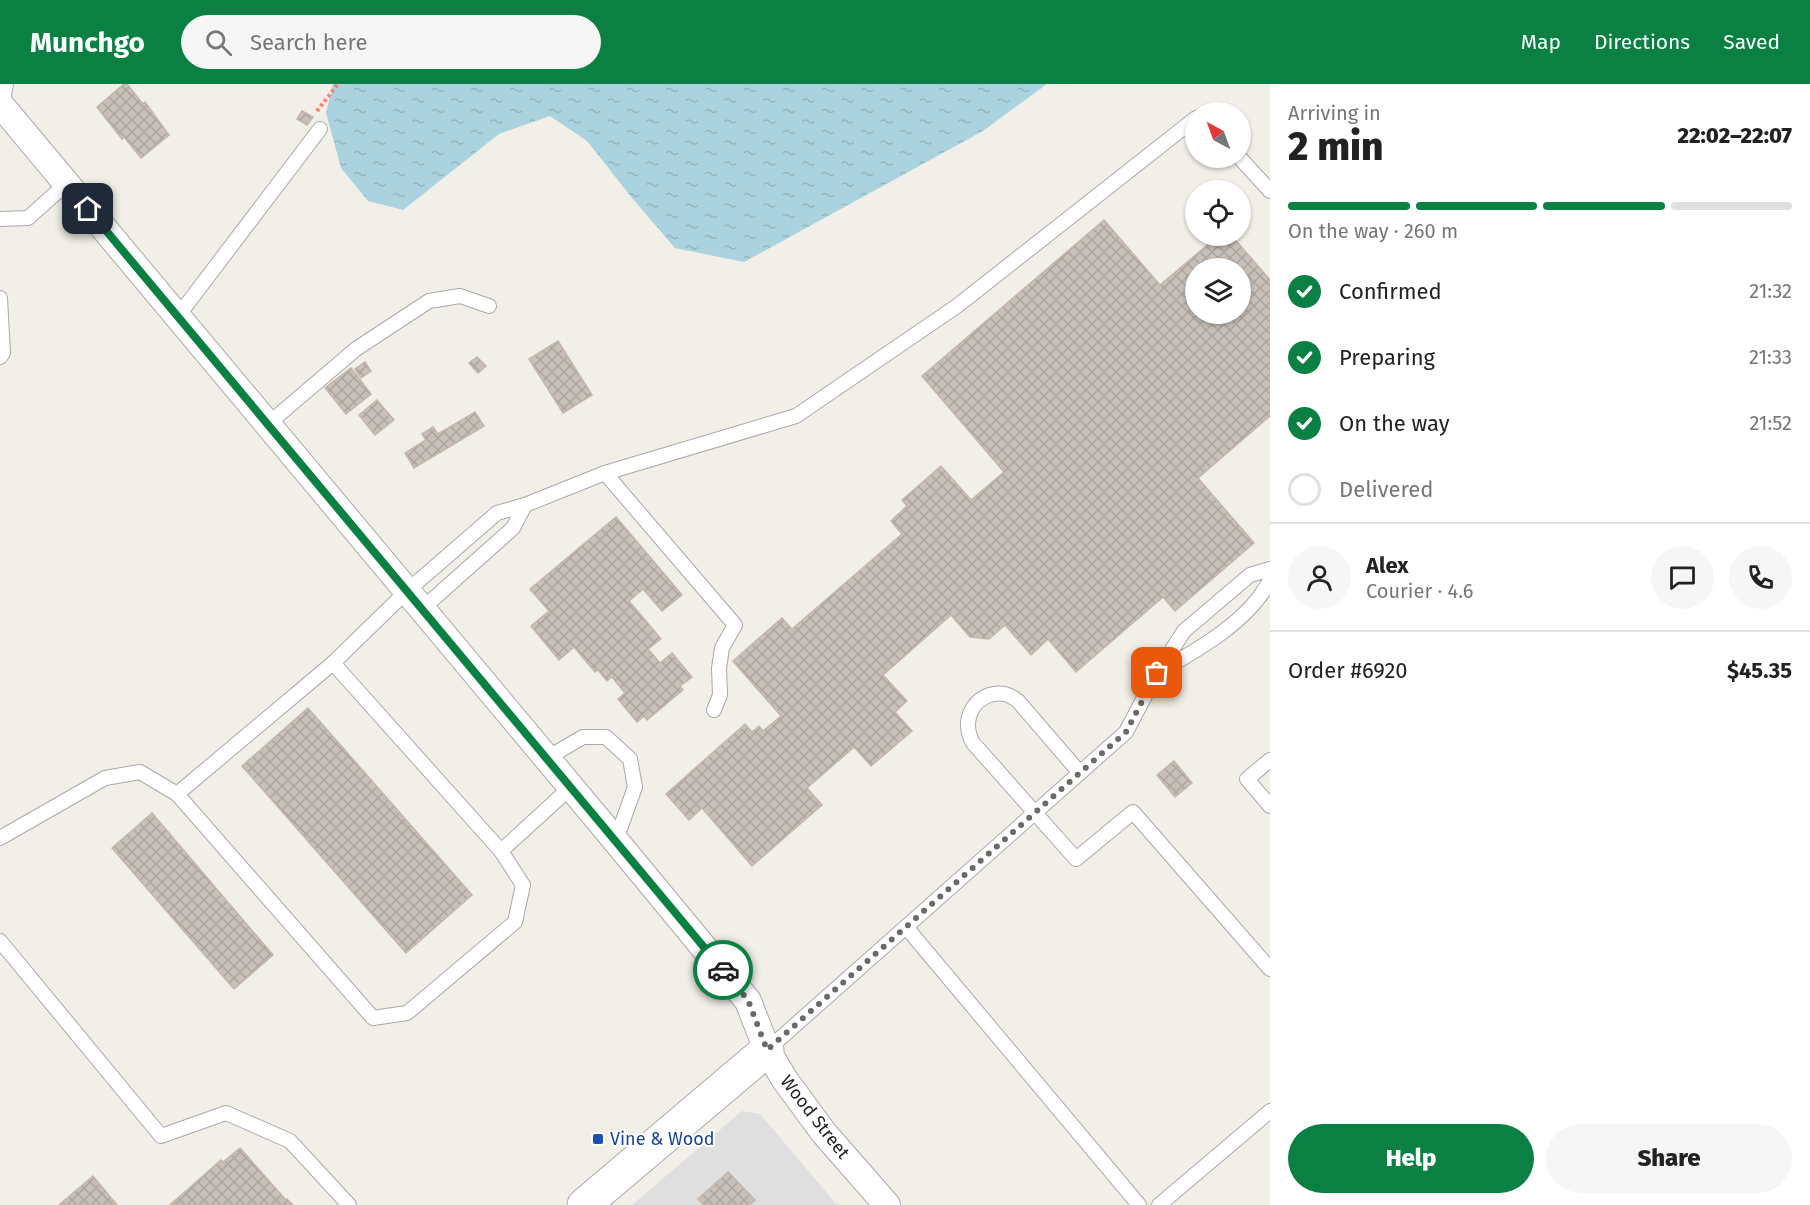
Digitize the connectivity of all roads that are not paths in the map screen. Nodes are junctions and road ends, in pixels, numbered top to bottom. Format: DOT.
graph roads {
  1 [pos="3,98"];
  2 [pos="1185,127"];
  3 [pos="320,129"];
  4 [pos="1249,168"];
  5 [pos="66,184"];
  6 [pos="1270,191"];
  7 [pos="0,219"];
  8 [pos="0,298"];
  9 [pos="489,306"];
  10 [pos="178,316"];
  11 [pos="0,357"];
  12 [pos="268,424"];
  13 [pos="605,473"];
  14 [pos="525,505"];
  15 [pos="1270,569"];
  16 [pos="1270,580"];
  17 [pos="414,600"];
  18 [pos="333,663"];
  19 [pos="1157,673"];
  20 [pos="714,710"];
  21 [pos="547,758"];
  22 [pos="1270,760"];
  23 [pos="1080,773"];
  24 [pos="571,787"];
  25 [pos="177,794"];
  26 [pos="1270,806"];
  27 [pos="1035,812"];
  28 [pos="0,838"];
  29 [pos="616,840"];
  30 [pos="501,851"];
  31 [pos="906,927"];
  32 [pos="0,941"];
  33 [pos="1270,969"];
  34 [pos="767,1050"];
  35 [pos="1270,1111"];
  36 [pos="349,1205"];
  37 [pos="585,1205"];
  38 [pos="887,1205"];
  39 [pos="1139,1205"];
  40 [pos="1159,1205"];
  1 -- 5 [label="street, Wood Street"];
  2 -- 13 [label="lane"];
  3 -- 10 [label="lane"];
  4 -- 6 [label="lane"];
  5 -- 7 [label="lane"];
  5 -- 10 [label="street, Wood Street"];
  8 -- 11 [label="lane"];
  9 -- 12 [label="lane"];
  10 -- 12 [label="street, Wood Street"];
  12 -- 17 [label="street, Wood Street"];
  13 -- 14 [label="lane"];
  13 -- 20 [label="lane"];
  14 -- 17 [label="lane"];
  14 -- 17 [label="lane"];
  15 -- 19 [label="lane"];
  16 -- 19 [label="lane"];
  17 -- 18 [label="lane"];
  17 -- 21 [label="street, Wood Street"];
  18 -- 25 [label="lane"];
  18 -- 30 [label="lane"];
  19 -- 23 [label="lane"];
  21 -- 24 [label="street, Wood Street"];
  21 -- 29 [label="lane"];
  22 -- 26 [label="lane"];
  23 -- 27 [label="lane"];
  23 -- 27 [label="lane"];
  24 -- 29 [label="street, Wood Street"];
  24 -- 30 [label="lane"];
  25 -- 28 [label="lane"];
  25 -- 30 [label="lane"];
  27 -- 31 [label="lane"];
  27 -- 33 [label="lane"];
  29 -- 34 [label="street, Wood Street"];
  31 -- 34 [label="lane"];
  31 -- 39 [label="lane"];
  32 -- 36 [label="lane"];
  34 -- 37 [label="street"];
  34 -- 38 [label="street, Wood Street"];
  35 -- 40 [label="lane"];
}
